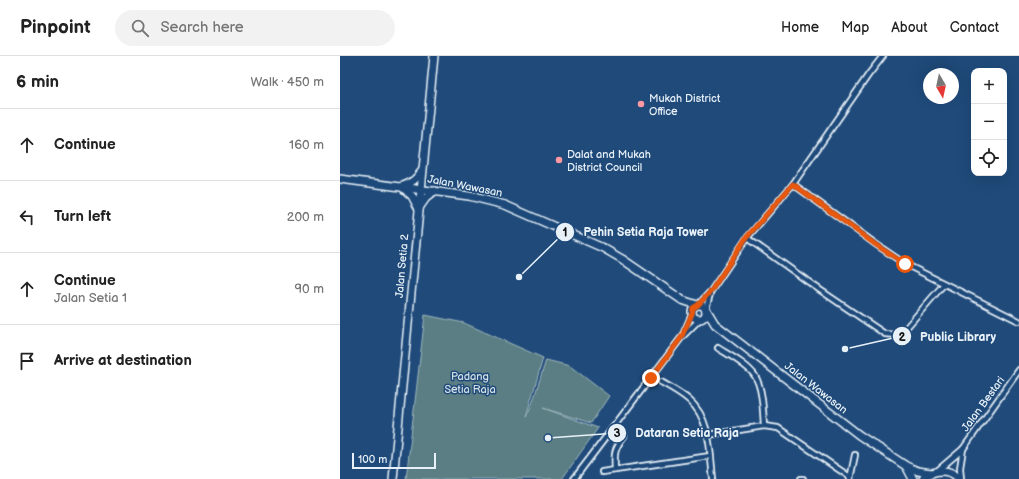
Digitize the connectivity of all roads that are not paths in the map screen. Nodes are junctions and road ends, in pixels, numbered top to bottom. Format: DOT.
graph roads {
  1 [pos="434,56"];
  2 [pos="883,56"];
  3 [pos="423,169"];
  4 [pos="340,179"];
  5 [pos="793,184"];
  6 [pos="402,186"];
  7 [pos="421,189"];
  8 [pos="435,191"];
  9 [pos="419,209"];
  10 [pos="746,238"];
  11 [pos="944,284"];
  12 [pos="711,291"];
  13 [pos="682,300"];
  14 [pos="697,305"];
  15 [pos="706,309"];
  16 [pos="692,314"];
  17 [pos="700,319"];
  18 [pos="1019,321"];
  19 [pos="715,324"];
  20 [pos="681,338"];
  21 [pos="718,348"];
  22 [pos="1019,370"];
  23 [pos="661,382"];
  24 [pos="764,426"];
  25 [pos="708,435"];
  26 [pos="624,436"];
  27 [pos="962,449"];
  28 [pos="855,455"];
  29 [pos="710,456"];
  30 [pos="906,466"];
  31 [pos="615,470"];
  32 [pos="602,472"];
  33 [pos="934,472"];
  34 [pos="850,478"];
  35 [pos="394,479"];
  36 [pos="574,479"];
  37 [pos="713,479"];
  38 [pos="913,479"];
  39 [pos="923,479"];
  40 [pos="960,479"];
  1 -- 3 [label="street, Jalan Setia 2"];
  2 -- 5 [label="street"];
  3 -- 6 [label="street"];
  3 -- 7 [label="street, Jalan Setia 2"];
  3 -- 8 [label="street"];
  4 -- 6 [label="street, Jalan Wawasan"];
  5 -- 10 [label="street"];
  5 -- 11 [label="street"];
  6 -- 7 [label="street, Jalan Wawasan"];
  6 -- 9 [label="street"];
  7 -- 8 [label="street, Jalan Wawasan"];
  7 -- 9 [label="street, Jalan Setia 2"];
  8 -- 9 [label="street"];
  8 -- 13 [label="street, Jalan Wawasan"];
  9 -- 35 [label="street, Jalan Setia 2"];
  10 -- 11 [label="street"];
  10 -- 12 [label="street"];
  11 -- 18 [label="street"];
  12 -- 14 [label="street"];
  12 -- 15 [label="street"];
  13 -- 14 [label="street, Jalan Wawasan"];
  13 -- 16 [label="street, Jalan Wawasan"];
  14 -- 15 [label="street"];
  14 -- 16 [label="street"];
  15 -- 17 [label="street"];
  15 -- 19 [label="street, Jalan Wawasan"];
  16 -- 17 [label="street"];
  16 -- 20 [label="street"];
  17 -- 19 [label="street, Jalan Wawasan"];
  17 -- 20 [label="street"];
  19 -- 30 [label="street, Jalan Wawasan"];
  20 -- 36 [label="street"];
  21 -- 24 [label="street"];
  22 -- 27 [label="street, Jalan Bestari"];
  23 -- 25 [label="street"];
  24 -- 25 [label="street"];
  24 -- 34 [label="street"];
  25 -- 29 [label="street"];
  26 -- 31 [label="street"];
  27 -- 33 [label="street, Jalan Bestari"];
  27 -- 40 [label="street, Jalan Bestari"];
  28 -- 34 [label="street"];
  29 -- 31 [label="street"];
  29 -- 37 [label="street"];
  30 -- 33 [label="street, Jalan Wawasan"];
  30 -- 38 [label="street, Jalan Wawasan"];
  31 -- 32 [label="street"];
  33 -- 39 [label="street"];
  33 -- 40 [label="street, Jalan Wawasan"];
}
